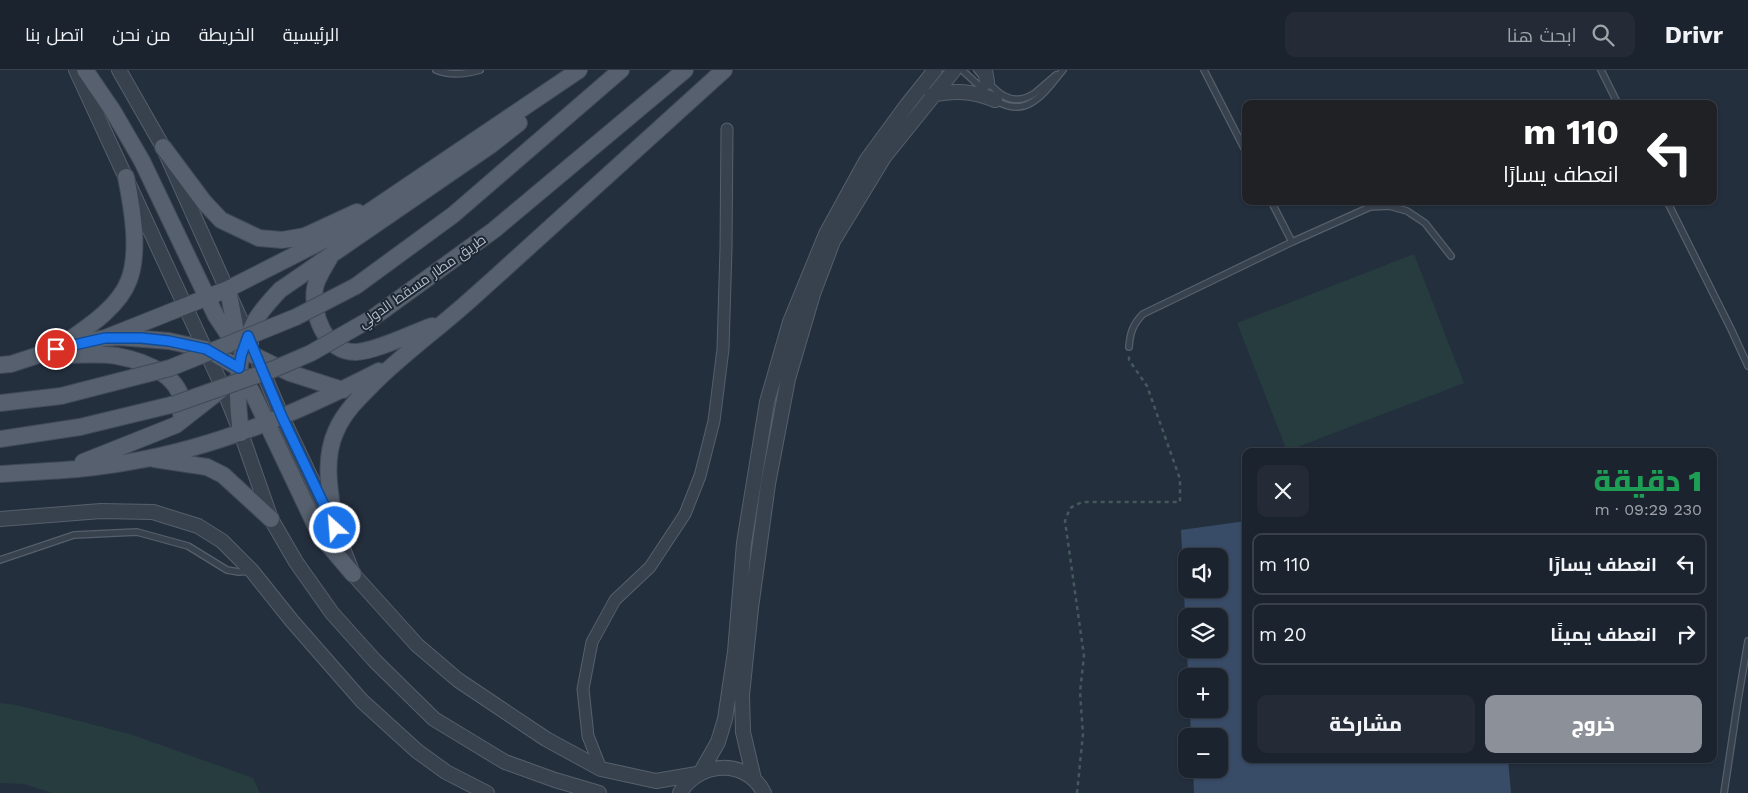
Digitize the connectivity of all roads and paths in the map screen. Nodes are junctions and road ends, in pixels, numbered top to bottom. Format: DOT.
graph roads {
  1 [pos="76,70"];
  2 [pos="85,70"];
  3 [pos="119,70"];
  4 [pos="436,70"];
  5 [pos="480,70"];
  6 [pos="578,70"];
  7 [pos="621,70"];
  8 [pos="685,70"];
  9 [pos="724,70"];
  10 [pos="935,70"];
  11 [pos="954,70"];
  12 [pos="962,70"];
  13 [pos="977,70"];
  14 [pos="1204,70"];
  15 [pos="1601,70"];
  16 [pos="1063,71"];
  17 [pos="986,76"];
  18 [pos="932,95"];
  19 [pos="995,100"];
  20 [pos="1616,100"];
  21 [pos="727,130"];
  22 [pos="1242,144"];
  23 [pos="163,147"];
  24 [pos="126,177"];
  25 [pos="395,195"];
  26 [pos="1274,205"];
  27 [pos="1669,205"];
  28 [pos="1292,242"];
  29 [pos="334,251"];
  30 [pos="1451,256"];
  31 [pos="228,289"];
  32 [pos="208,297"];
  33 [pos="186,306"];
  34 [pos="445,321"];
  35 [pos="105,338"];
  36 [pos="245,346"];
  37 [pos="1129,347"];
  38 [pos="56,349"];
  39 [pos="206,349"];
  40 [pos="37,356"];
  41 [pos="396,362"];
  42 [pos="0,365"];
  43 [pos="234,365"];
  44 [pos="1748,366"];
  45 [pos="223,388"];
  46 [pos="343,390"];
  47 [pos="0,403"];
  48 [pos="274,420"];
  49 [pos="176,425"];
  50 [pos="241,433"];
  51 [pos="0,439"];
  52 [pos="147,458"];
  53 [pos="62,470"];
  54 [pos="0,474"];
  55 [pos="0,519"];
  56 [pos="271,519"];
  57 [pos="335,528"];
  58 [pos="0,560"];
  59 [pos="252,571"];
  60 [pos="353,574"];
  61 [pos="1748,641"];
  62 [pos="601,769"];
  63 [pos="699,773"];
  64 [pos="754,779"];
  65 [pos="487,793"];
  66 [pos="599,793"];
  67 [pos="680,793"];
  68 [pos="764,793"];
  69 [pos="1077,793"];
  70 [pos="1724,793"];
  1 -- 24 [label="street"];
  2 -- 32 [label="main road"];
  3 -- 23 [label="street"];
  4 -- 5 [label="lane"];
  6 -- 25 [label="main road"];
  6 -- 29 [label="main road"];
  7 -- 47 [label="main road, bridge"];
  8 -- 51 [label="main road, طريق مطار مسقط الدولي, bridge"];
  9 -- 34 [label="main road"];
  10 -- 63 [label="street"];
  11 -- 18 [label="street"];
  12 -- 19 [label="lane"];
  13 -- 17 [label="lane"];
  14 -- 22 [label="lane"];
  15 -- 20 [label="lane"];
  16 -- 17 [label="lane"];
  16 -- 19 [label="lane"];
  18 -- 19 [label="street"];
  18 -- 64 [label="street"];
  21 -- 62 [label="street"];
  23 -- 25 [label="main road"];
  23 -- 31 [label="street"];
  24 -- 33 [label="street"];
  24 -- 38 [label="main road"];
  25 -- 31 [label="main road"];
  26 -- 28 [label="lane"];
  27 -- 44 [label="lane"];
  28 -- 30 [label="lane"];
  28 -- 37 [label="lane"];
  29 -- 34 [label="main road"];
  29 -- 36 [label="main road"];
  31 -- 32 [label="main road"];
  31 -- 36 [label="main road"];
  32 -- 33 [label="main road"];
  32 -- 36 [label="main road"];
  33 -- 35 [label="main road"];
  33 -- 39 [label="street"];
  34 -- 41 [label="main road"];
  35 -- 38 [label="main road"];
  35 -- 39 [label="main road"];
  36 -- 43 [label="main road"];
  36 -- 46 [label="main road"];
  36 -- 48 [label="street"];
  37 -- 69 [label="path"];
  38 -- 40 [label="main road"];
  39 -- 43 [label="main road"];
  39 -- 45 [label="street"];
  40 -- 42 [label="main road"];
  40 -- 49 [label="main road"];
  41 -- 46 [label="main road"];
  41 -- 57 [label="main road"];
  43 -- 45 [label="main road"];
  43 -- 48 [label="main road"];
  43 -- 50 [label="main road"];
  45 -- 49 [label="main road"];
  45 -- 50 [label="street"];
  46 -- 48 [label="main road"];
  48 -- 50 [label="main road"];
  48 -- 57 [label="street"];
  48 -- 60 [label="main road"];
  49 -- 53 [label="main road"];
  50 -- 52 [label="main road"];
  50 -- 56 [label="street"];
  52 -- 53 [label="main road"];
  52 -- 56 [label="main road"];
  53 -- 54 [label="main road"];
  55 -- 59 [label="street"];
  56 -- 66 [label="street"];
  57 -- 60 [label="street"];
  58 -- 59 [label="lane"];
  59 -- 65 [label="street"];
  60 -- 62 [label="street"];
  61 -- 70 [label="lane"];
  62 -- 63 [label="street"];
  63 -- 64 [label="street"];
  63 -- 67 [label="street"];
  64 -- 68 [label="street"];
}
